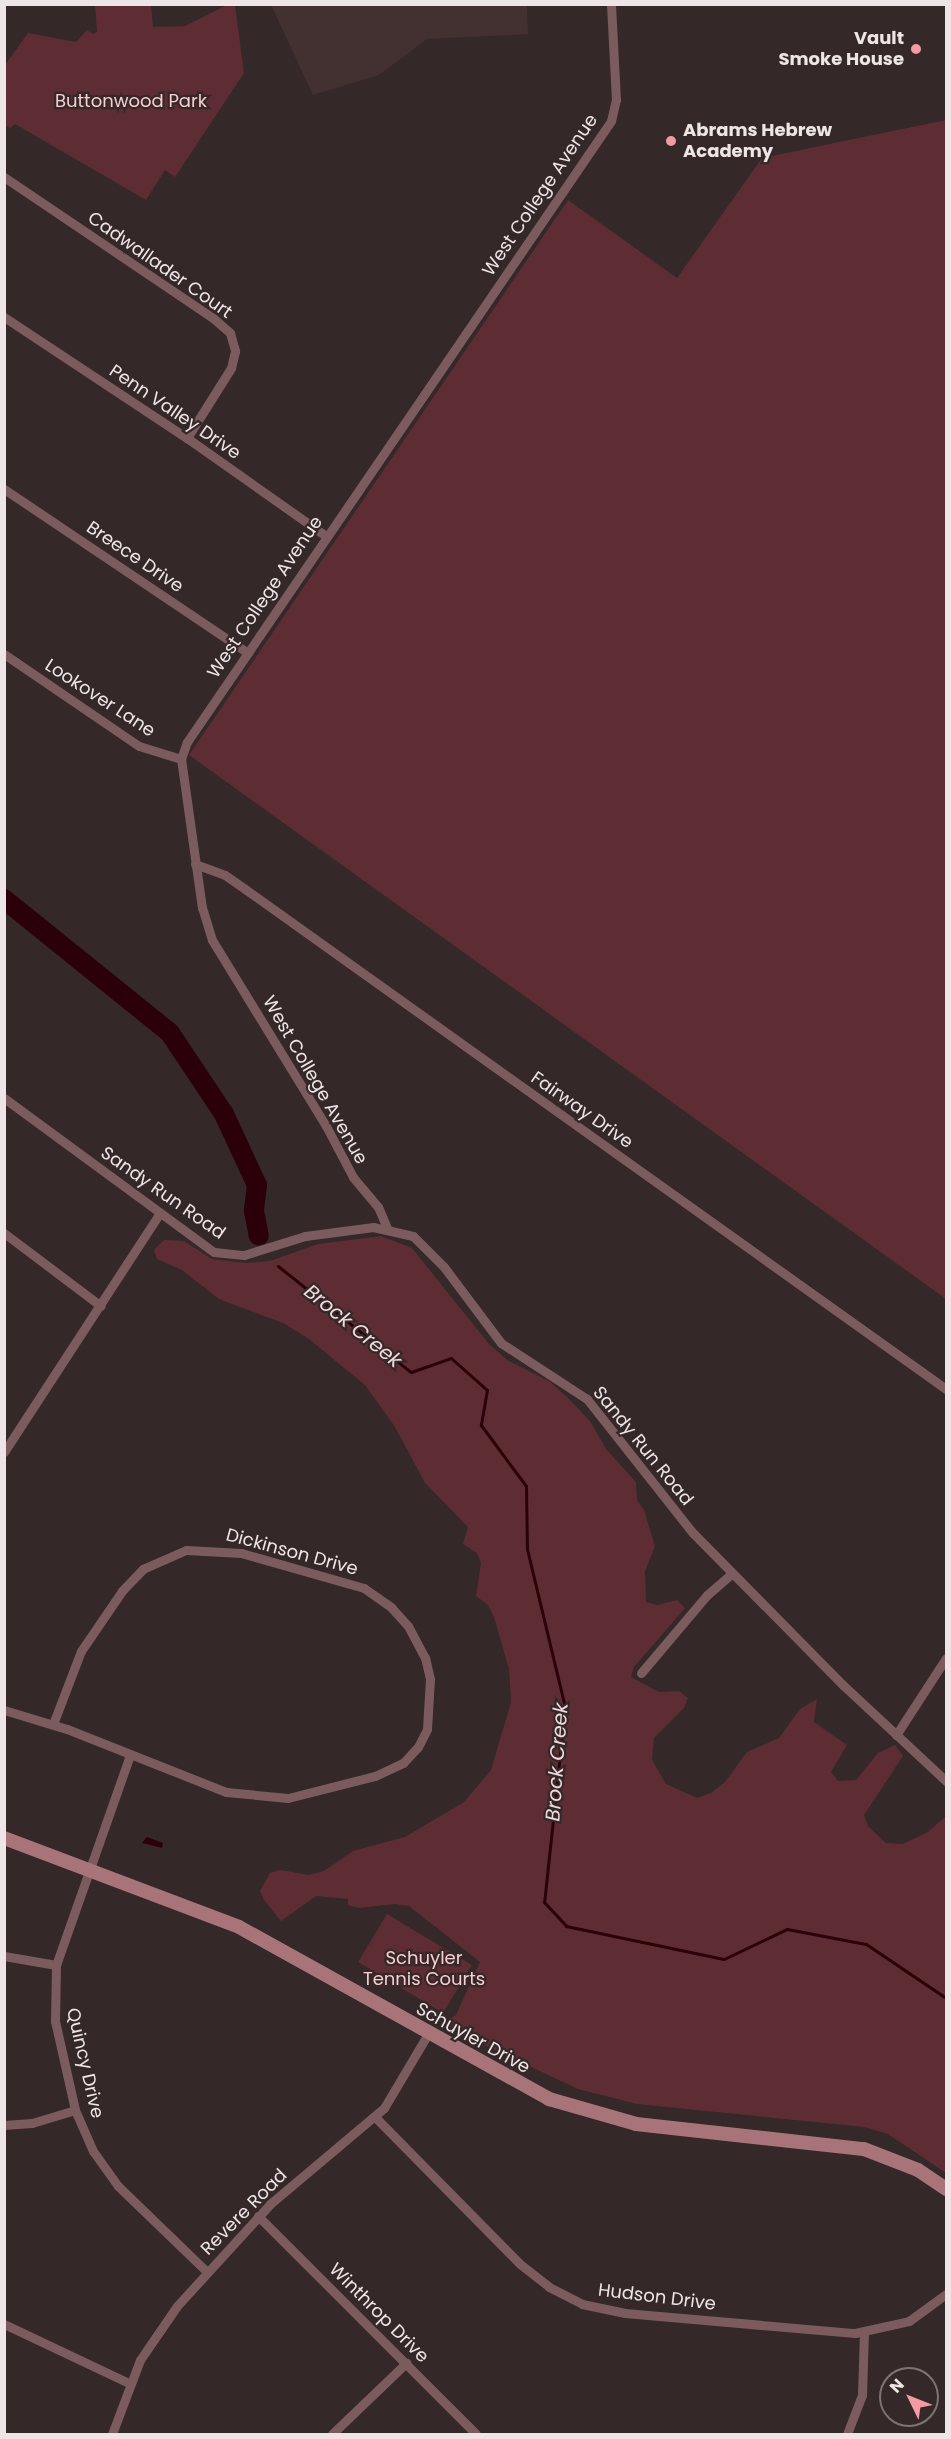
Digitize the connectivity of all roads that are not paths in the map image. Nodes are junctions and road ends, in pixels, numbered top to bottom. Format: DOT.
graph roads {
  1 [pos="611,4"];
  2 [pos="4,177"];
  3 [pos="4,317"];
  4 [pos="187,438"];
  5 [pos="4,489"];
  6 [pos="327,536"];
  7 [pos="248,653"];
  8 [pos="4,654"];
  9 [pos="181,759"];
  10 [pos="195,864"];
  11 [pos="4,1098"];
  12 [pos="159,1214"];
  13 [pos="387,1228"];
  14 [pos="4,1233"];
  15 [pos="101,1306"];
  16 [pos="946,1389"];
  17 [pos="6,1447"];
  18 [pos="732,1573"];
  19 [pos="946,1658"];
  20 [pos="641,1673"];
  21 [pos="4,1710"];
  22 [pos="53,1724"];
  23 [pos="896,1735"];
  24 [pos="130,1755"];
  25 [pos="946,1781"];
  26 [pos="4,1838"];
  27 [pos="88,1869"];
  28 [pos="4,1956"];
  29 [pos="56,1965"];
  30 [pos="428,2034"];
  31 [pos="75,2110"];
  32 [pos="375,2118"];
  33 [pos="4,2125"];
  34 [pos="946,2189"];
  35 [pos="258,2216"];
  36 [pos="207,2272"];
  37 [pos="946,2294"];
  38 [pos="4,2324"];
  39 [pos="864,2333"];
  40 [pos="406,2363"];
  41 [pos="129,2384"];
  42 [pos="112,2434"];
  43 [pos="332,2434"];
  44 [pos="476,2434"];
  45 [pos="847,2434"];
  1 -- 6 [label="street, West College Avenue"];
  2 -- 4 [label="street, Cadwallader Court"];
  3 -- 4 [label="street, Penn Valley Drive"];
  4 -- 6 [label="street, Penn Valley Drive"];
  5 -- 7 [label="street, Breece Drive"];
  6 -- 7 [label="street, West College Avenue"];
  7 -- 9 [label="street, West College Avenue"];
  8 -- 9 [label="street, Lookover Lane"];
  9 -- 10 [label="street, West College Avenue"];
  10 -- 13 [label="street, West College Avenue"];
  10 -- 16 [label="street, Fairway Drive"];
  11 -- 12 [label="street, Sandy Run Road"];
  12 -- 13 [label="street, Sandy Run Road"];
  12 -- 15 [label="street"];
  13 -- 18 [label="street, Sandy Run Road"];
  14 -- 15 [label="street"];
  15 -- 17 [label="street"];
  18 -- 20 [label="street"];
  18 -- 23 [label="street, Sandy Run Road"];
  19 -- 23 [label="street"];
  21 -- 22 [label="street, Dickinson Drive"];
  22 -- 24 [label="street, Dickinson Drive"];
  22 -- 24 [label="street, Dickinson Drive"];
  23 -- 25 [label="street, Sandy Run Road"];
  24 -- 27 [label="street, Quincy Drive"];
  26 -- 27 [label="street, Schuyler Drive"];
  27 -- 29 [label="street, Quincy Drive"];
  27 -- 30 [label="street, Schuyler Drive"];
  28 -- 29 [label="street"];
  29 -- 31 [label="street, Quincy Drive"];
  30 -- 32 [label="street, Revere Road"];
  30 -- 34 [label="street, Schuyler Drive"];
  31 -- 33 [label="street"];
  31 -- 36 [label="street, Quincy Drive"];
  32 -- 35 [label="street, Revere Road"];
  32 -- 39 [label="street, Hudson Drive"];
  35 -- 36 [label="street, Revere Road"];
  35 -- 40 [label="street, Winthrop Drive"];
  36 -- 41 [label="street, Revere Road"];
  37 -- 39 [label="street, Hudson Drive"];
  38 -- 41 [label="street"];
  39 -- 45 [label="street"];
  40 -- 43 [label="street"];
  40 -- 44 [label="street, Winthrop Drive"];
  41 -- 42 [label="street, Revere Road"];
}
